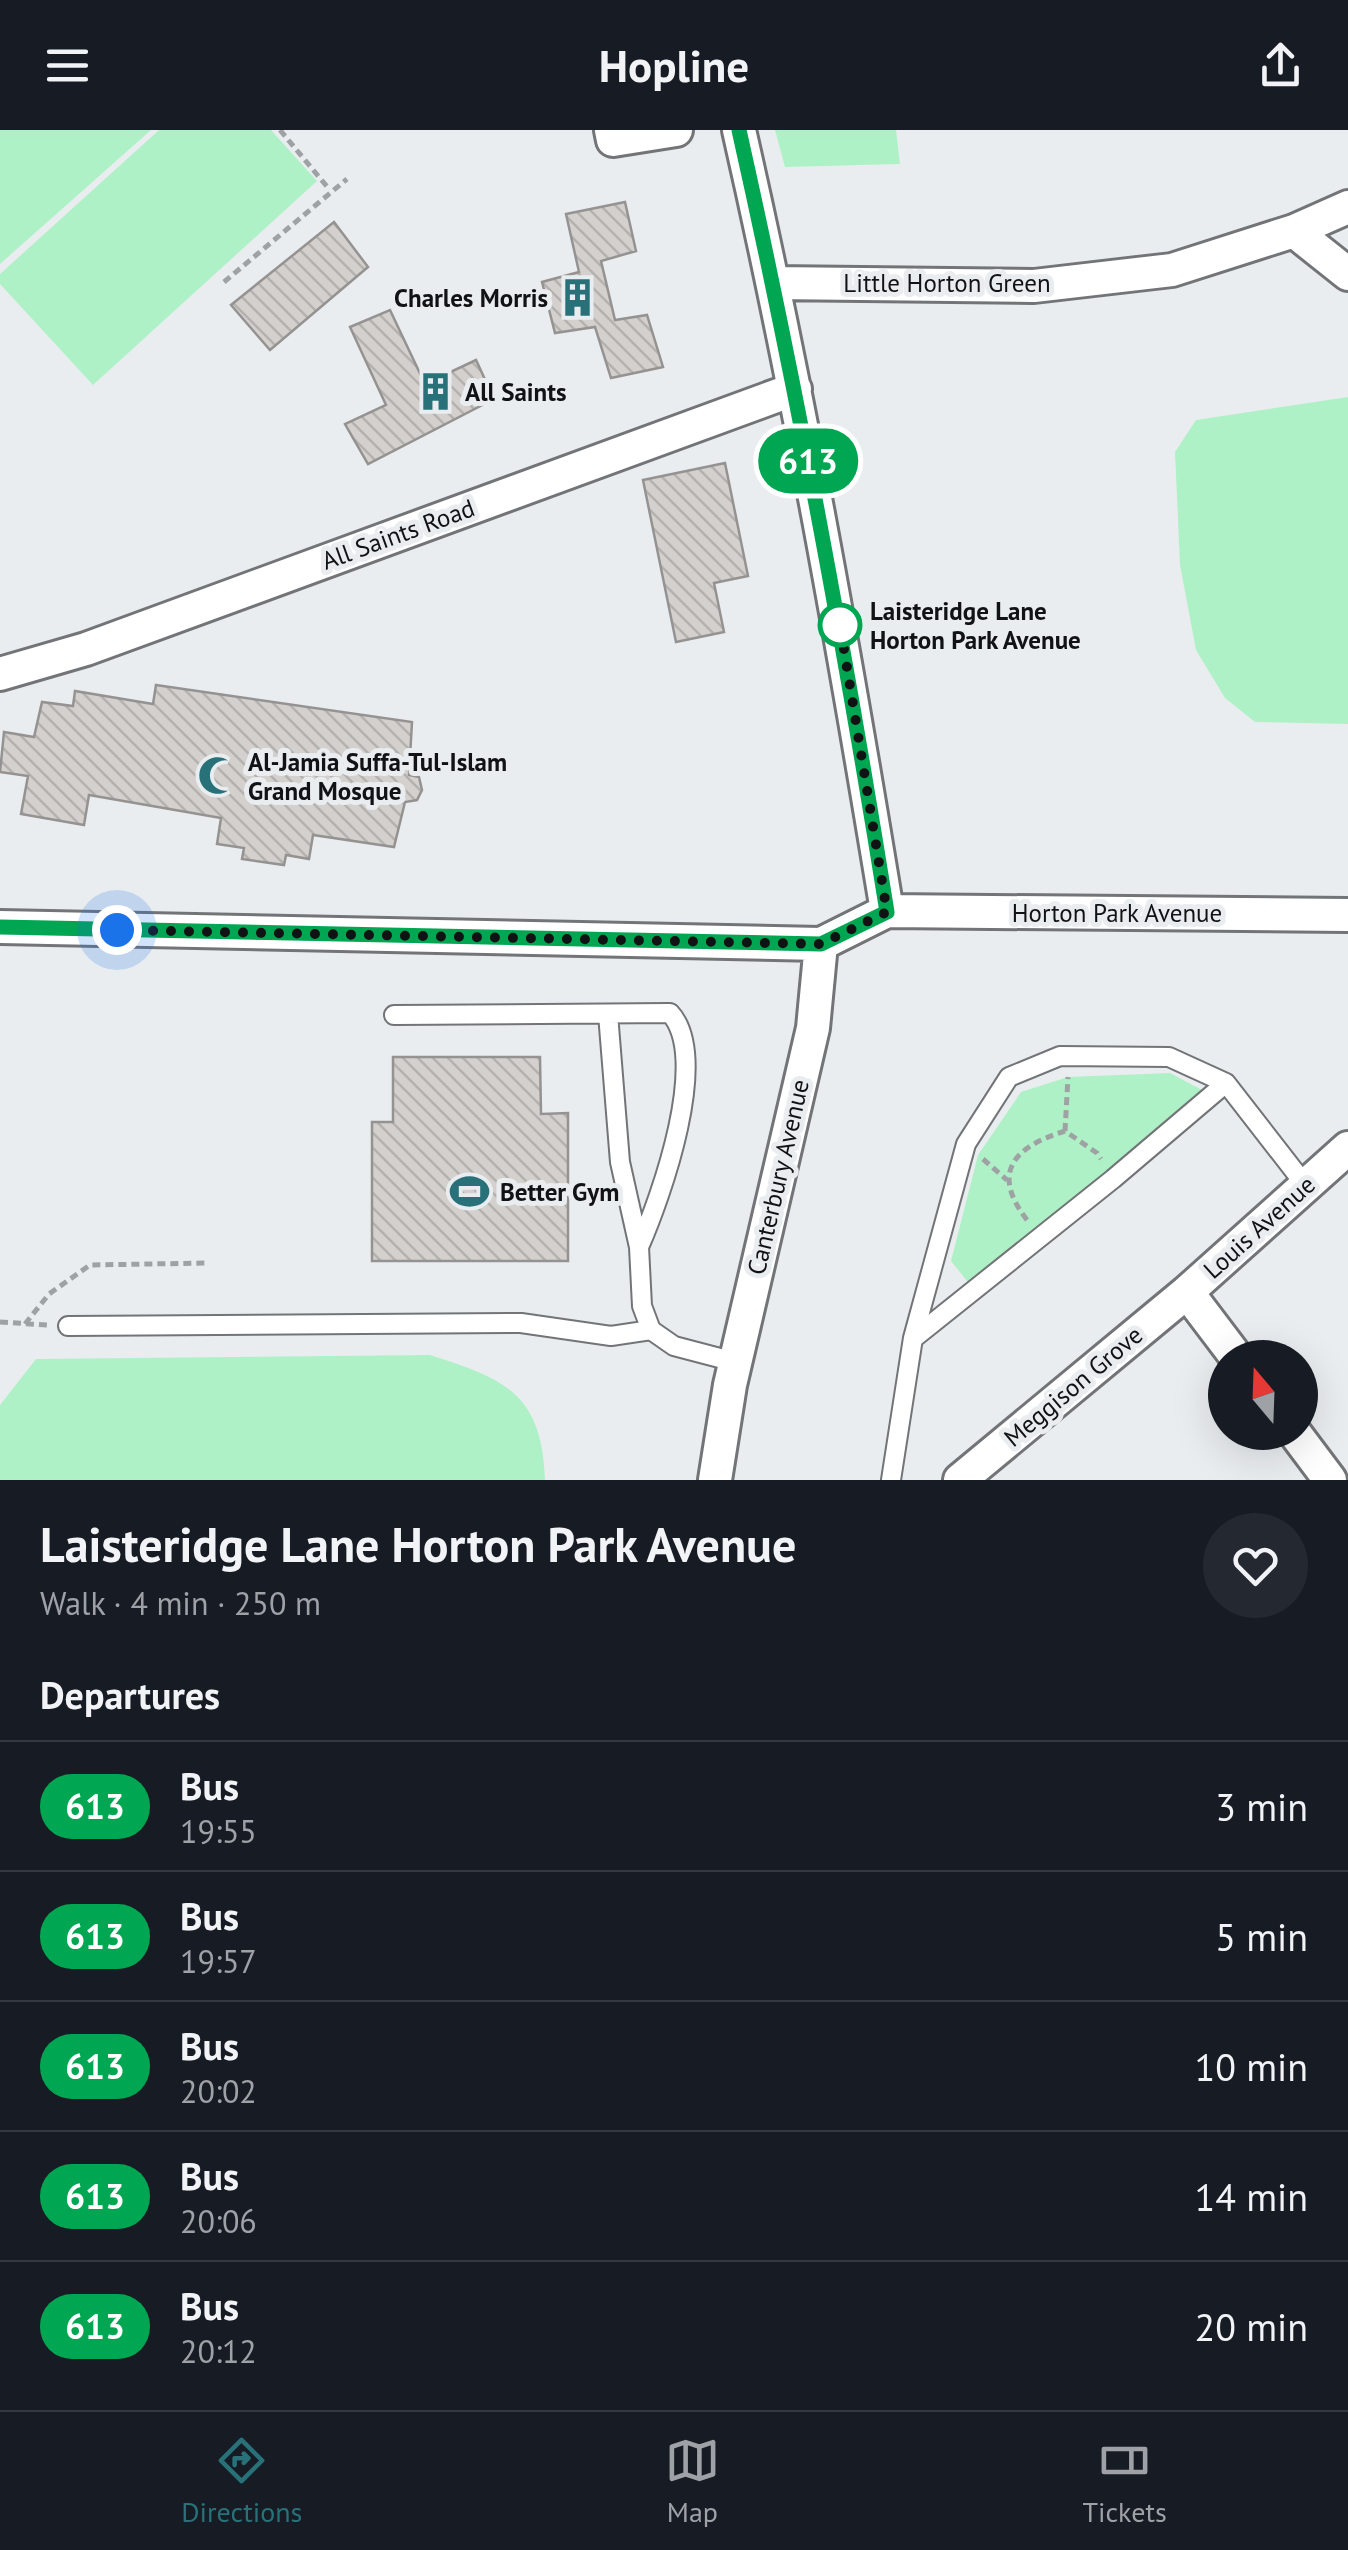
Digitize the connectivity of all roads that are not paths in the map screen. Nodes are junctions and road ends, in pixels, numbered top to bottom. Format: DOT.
graph roads {
  1 [pos="611,130"];
  2 [pos="676,130"];
  3 [pos="739,130"];
  4 [pos="1348,208"];
  5 [pos="1294,231"];
  6 [pos="1348,274"];
  7 [pos="774,283"];
  8 [pos="794,389"];
  9 [pos="0,674"];
  10 [pos="887,912"];
  11 [pos="1348,915"];
  12 [pos="0,927"];
  13 [pos="821,944"];
  14 [pos="608,1014"];
  15 [pos="394,1015"];
  16 [pos="1226,1083"];
  17 [pos="1348,1148"];
  18 [pos="1306,1186"];
  19 [pos="639,1246"];
  20 [pos="1187,1292"];
  21 [pos="68,1326"];
  22 [pos="652,1330"];
  23 [pos="914,1338"];
  24 [pos="1223,1340"];
  25 [pos="735,1362"];
  26 [pos="1308,1450"];
  27 [pos="715,1480"];
  28 [pos="891,1480"];
  29 [pos="960,1480"];
  30 [pos="1330,1480"];
  1 -- 2 [label="street"];
  3 -- 7 [label="street"];
  4 -- 5 [label="street, Little Horton Green"];
  5 -- 6 [label="street"];
  5 -- 7 [label="street, Little Horton Green"];
  7 -- 8 [label="street"];
  8 -- 9 [label="street, All Saints Road"];
  8 -- 10 [label="street"];
  10 -- 11 [label="street, Horton Park Avenue"];
  10 -- 13 [label="street"];
  12 -- 13 [label="street"];
  13 -- 25 [label="street, Canterbury Avenue"];
  14 -- 15 [label="lane"];
  14 -- 19 [label="lane"];
  14 -- 19 [label="lane"];
  16 -- 18 [label="lane"];
  16 -- 23 [label="lane"];
  16 -- 23 [label="lane"];
  17 -- 18 [label="street, Louis Avenue"];
  18 -- 20 [label="street, Louis Avenue"];
  19 -- 22 [label="lane"];
  20 -- 24 [label="street, Louis Avenue"];
  20 -- 29 [label="street, Meggison Grove"];
  21 -- 22 [label="lane"];
  22 -- 25 [label="lane"];
  23 -- 28 [label="lane"];
  25 -- 27 [label="street, Canterbury Avenue"];
  26 -- 30 [label="street"];
}
